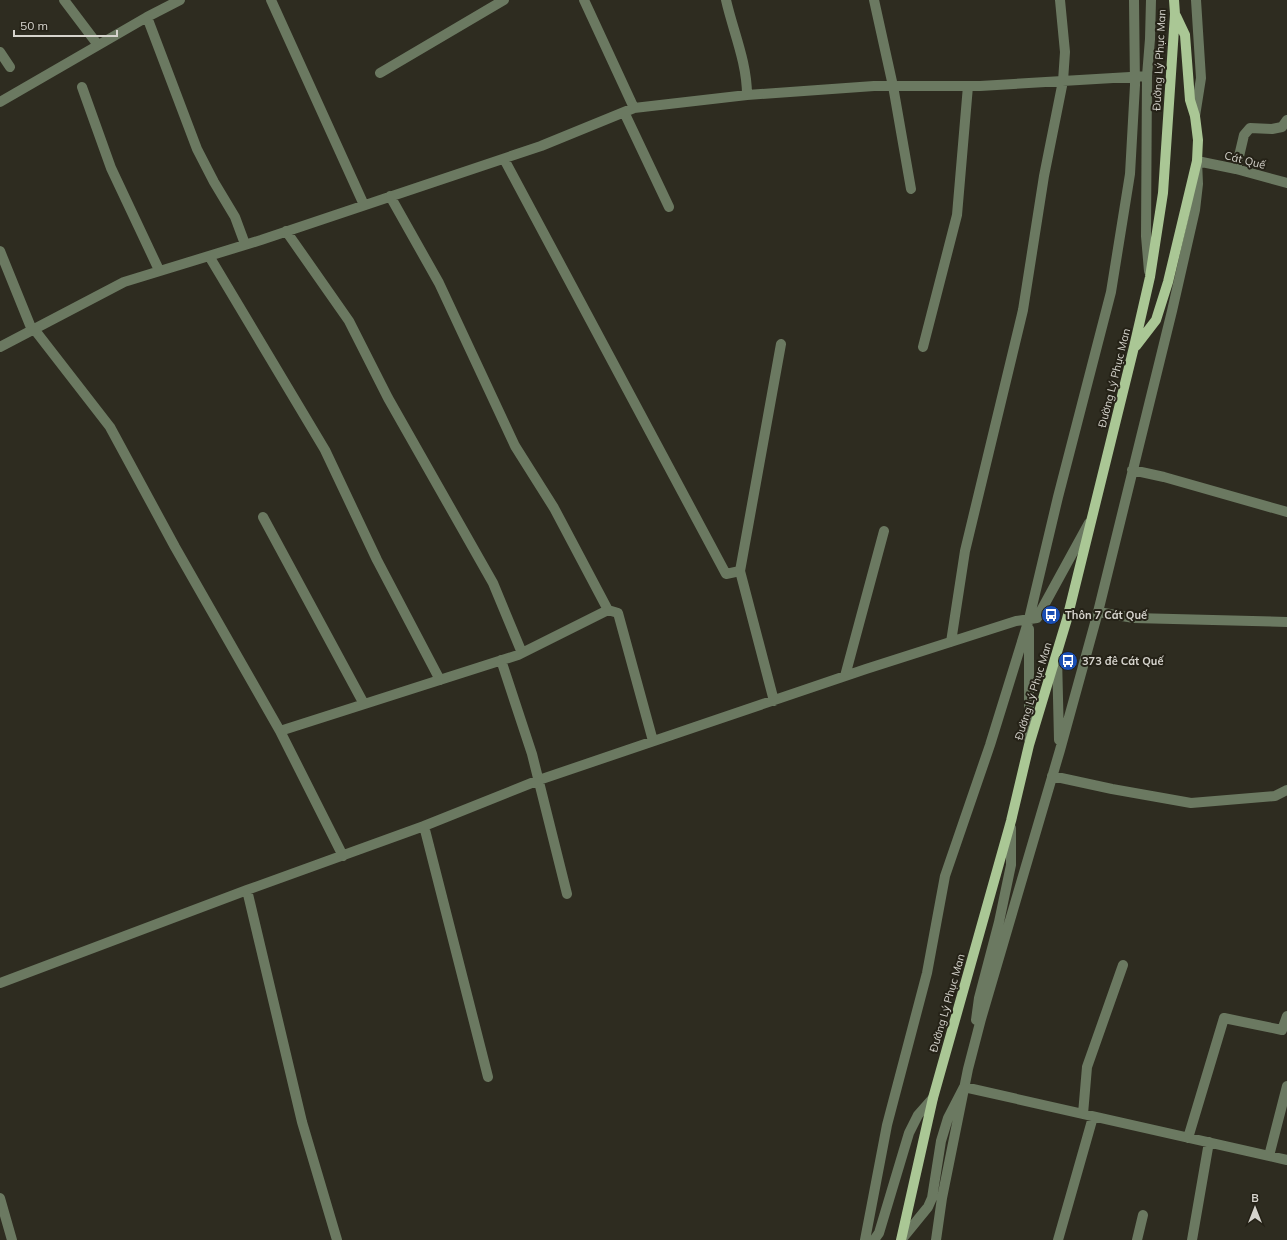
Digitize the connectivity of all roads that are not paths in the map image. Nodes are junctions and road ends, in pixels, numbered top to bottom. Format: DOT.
graph roads {
  1 [pos="64,0"];
  2 [pos="180,0"];
  3 [pos="271,0"];
  4 [pos="504,0"];
  5 [pos="584,0"];
  6 [pos="726,0"];
  7 [pos="874,0"];
  8 [pos="1060,0"];
  9 [pos="1134,0"];
  10 [pos="1152,0"];
  11 [pos="1174,0"];
  12 [pos="1196,0"];
  13 [pos="1176,14"];
  14 [pos="147,17"];
  15 [pos="98,45"];
  16 [pos="0,52"];
  17 [pos="10,67"];
  18 [pos="380,73"];
  19 [pos="1147,76"];
  20 [pos="1134,77"];
  21 [pos="1063,81"];
  22 [pos="892,86"];
  23 [pos="968,86"];
  24 [pos="82,87"];
  25 [pos="747,95"];
  26 [pos="0,102"];
  27 [pos="634,108"];
  28 [pos="624,112"];
  29 [pos="1195,116"];
  30 [pos="1287,120"];
  31 [pos="504,159"];
  32 [pos="1197,161"];
  33 [pos="1236,169"];
  34 [pos="1287,183"];
  35 [pos="911,190"];
  36 [pos="390,196"];
  37 [pos="364,205"];
  38 [pos="669,207"];
  39 [pos="286,231"];
  40 [pos="245,244"];
  41 [pos="0,251"];
  42 [pos="209,256"];
  43 [pos="159,270"];
  44 [pos="1150,277"];
  45 [pos="33,330"];
  46 [pos="781,344"];
  47 [pos="0,347"];
  48 [pos="923,347"];
  49 [pos="1134,347"];
  50 [pos="1132,470"];
  51 [pos="1287,512"];
  52 [pos="263,517"];
  53 [pos="1092,518"];
  54 [pos="884,530"];
  55 [pos="740,571"];
  56 [pos="608,610"];
  57 [pos="1098,612"];
  58 [pos="1030,619"];
  59 [pos="1287,622"];
  60 [pos="951,642"];
  61 [pos="522,653"];
  62 [pos="1057,655"];
  63 [pos="501,660"];
  64 [pos="845,676"];
  65 [pos="440,680"];
  66 [pos="774,701"];
  67 [pos="364,704"];
  68 [pos="280,731"];
  69 [pos="653,742"];
  70 [pos="1029,745"];
  71 [pos="1060,750"];
  72 [pos="1052,776"];
  73 [pos="539,780"];
  74 [pos="1287,790"];
  75 [pos="1011,820"];
  76 [pos="424,826"];
  77 [pos="343,856"];
  78 [pos="247,890"];
  79 [pos="567,894"];
  80 [pos="1123,965"];
  81 [pos="0,983"];
  82 [pos="1287,1016"];
  83 [pos="968,1070"];
  84 [pos="488,1077"];
  85 [pos="1287,1086"];
  86 [pos="964,1087"];
  87 [pos="933,1098"];
  88 [pos="1083,1114"];
  89 [pos="1093,1117"];
  90 [pos="1188,1138"];
  91 [pos="1209,1142"];
  92 [pos="1269,1156"];
  93 [pos="1287,1160"];
  94 [pos="0,1198"];
  95 [pos="1143,1215"];
  96 [pos="901,1239"];
  97 [pos="12,1240"];
  98 [pos="337,1240"];
  99 [pos="865,1240"];
  100 [pos="874,1240"];
  101 [pos="936,1240"];
  102 [pos="1058,1240"];
  103 [pos="1137,1240"];
  104 [pos="1192,1240"];
  1 -- 15 [label="street"];
  2 -- 14 [label="street"];
  3 -- 37 [label="street"];
  4 -- 18 [label="street"];
  5 -- 27 [label="street"];
  6 -- 25 [label="street"];
  7 -- 22 [label="street"];
  8 -- 21 [label="street"];
  9 -- 20 [label="street"];
  10 -- 19 [label="street"];
  11 -- 13 [label="main road, Đường Lý Phục Man"];
  12 -- 29 [label="street"];
  13 -- 29 [label="main road"];
  13 -- 44 [label="main road, Đường Lý Phục Man"];
  14 -- 15 [label="street"];
  14 -- 40 [label="street"];
  15 -- 26 [label="street"];
  16 -- 17 [label="street"];
  19 -- 20 [label="street"];
  19 -- 44 [label="street"];
  20 -- 21 [label="street"];
  20 -- 58 [label="street"];
  21 -- 23 [label="street"];
  21 -- 60 [label="street"];
  22 -- 23 [label="street"];
  22 -- 25 [label="street"];
  22 -- 35 [label="street"];
  23 -- 48 [label="street"];
  24 -- 43 [label="street"];
  25 -- 27 [label="street"];
  27 -- 28 [label="street"];
  28 -- 31 [label="street"];
  28 -- 38 [label="street"];
  29 -- 32 [label="main road"];
  30 -- 33 [label="street"];
  31 -- 36 [label="street"];
  31 -- 55 [label="street"];
  32 -- 33 [label="street, Cát Quế"];
  32 -- 49 [label="main road"];
  32 -- 50 [label="street"];
  33 -- 34 [label="street, Cát Quế"];
  36 -- 37 [label="street"];
  36 -- 56 [label="street"];
  37 -- 39 [label="street"];
  39 -- 40 [label="street"];
  39 -- 61 [label="street"];
  40 -- 42 [label="street"];
  41 -- 45 [label="street"];
  42 -- 43 [label="street"];
  42 -- 65 [label="street"];
  43 -- 45 [label="street"];
  44 -- 49 [label="main road, Đường Lý Phục Man"];
  45 -- 47 [label="street"];
  45 -- 68 [label="street"];
  46 -- 55 [label="street"];
  49 -- 53 [label="main road, Đường Lý Phục Man"];
  50 -- 51 [label="street"];
  50 -- 57 [label="street"];
  52 -- 67 [label="street"];
  53 -- 58 [label="street"];
  53 -- 62 [label="main road, Đường Lý Phục Man"];
  54 -- 64 [label="street"];
  55 -- 66 [label="street"];
  56 -- 61 [label="street"];
  56 -- 69 [label="street"];
  57 -- 59 [label="street"];
  57 -- 71 [label="street"];
  58 -- 60 [label="street"];
  58 -- 70 [label="street"];
  58 -- 99 [label="street"];
  60 -- 64 [label="street"];
  61 -- 63 [label="street"];
  62 -- 70 [label="main road, Đường Lý Phục Man"];
  62 -- 71 [label="street"];
  63 -- 65 [label="street"];
  63 -- 73 [label="street"];
  64 -- 66 [label="street"];
  65 -- 67 [label="street"];
  66 -- 69 [label="street"];
  67 -- 68 [label="street"];
  68 -- 77 [label="street"];
  69 -- 73 [label="street"];
  70 -- 75 [label="main road, Đường Lý Phục Man"];
  71 -- 72 [label="street"];
  72 -- 74 [label="street"];
  72 -- 83 [label="street"];
  73 -- 76 [label="street"];
  73 -- 79 [label="street"];
  75 -- 83 [label="street"];
  75 -- 87 [label="main road, Đường Lý Phục Man"];
  76 -- 77 [label="street"];
  76 -- 84 [label="street"];
  77 -- 78 [label="street"];
  78 -- 81 [label="street"];
  78 -- 98 [label="street"];
  80 -- 88 [label="street"];
  82 -- 90 [label="street"];
  83 -- 86 [label="street"];
  85 -- 92 [label="street"];
  86 -- 88 [label="street"];
  86 -- 96 [label="street"];
  86 -- 101 [label="street"];
  87 -- 96 [label="main road, Đường Lý Phục Man"];
  87 -- 100 [label="street"];
  88 -- 89 [label="street"];
  89 -- 90 [label="street"];
  89 -- 102 [label="street"];
  90 -- 91 [label="street"];
  91 -- 92 [label="street"];
  91 -- 104 [label="street"];
  92 -- 93 [label="street"];
  94 -- 97 [label="street"];
  95 -- 103 [label="street"];
}
